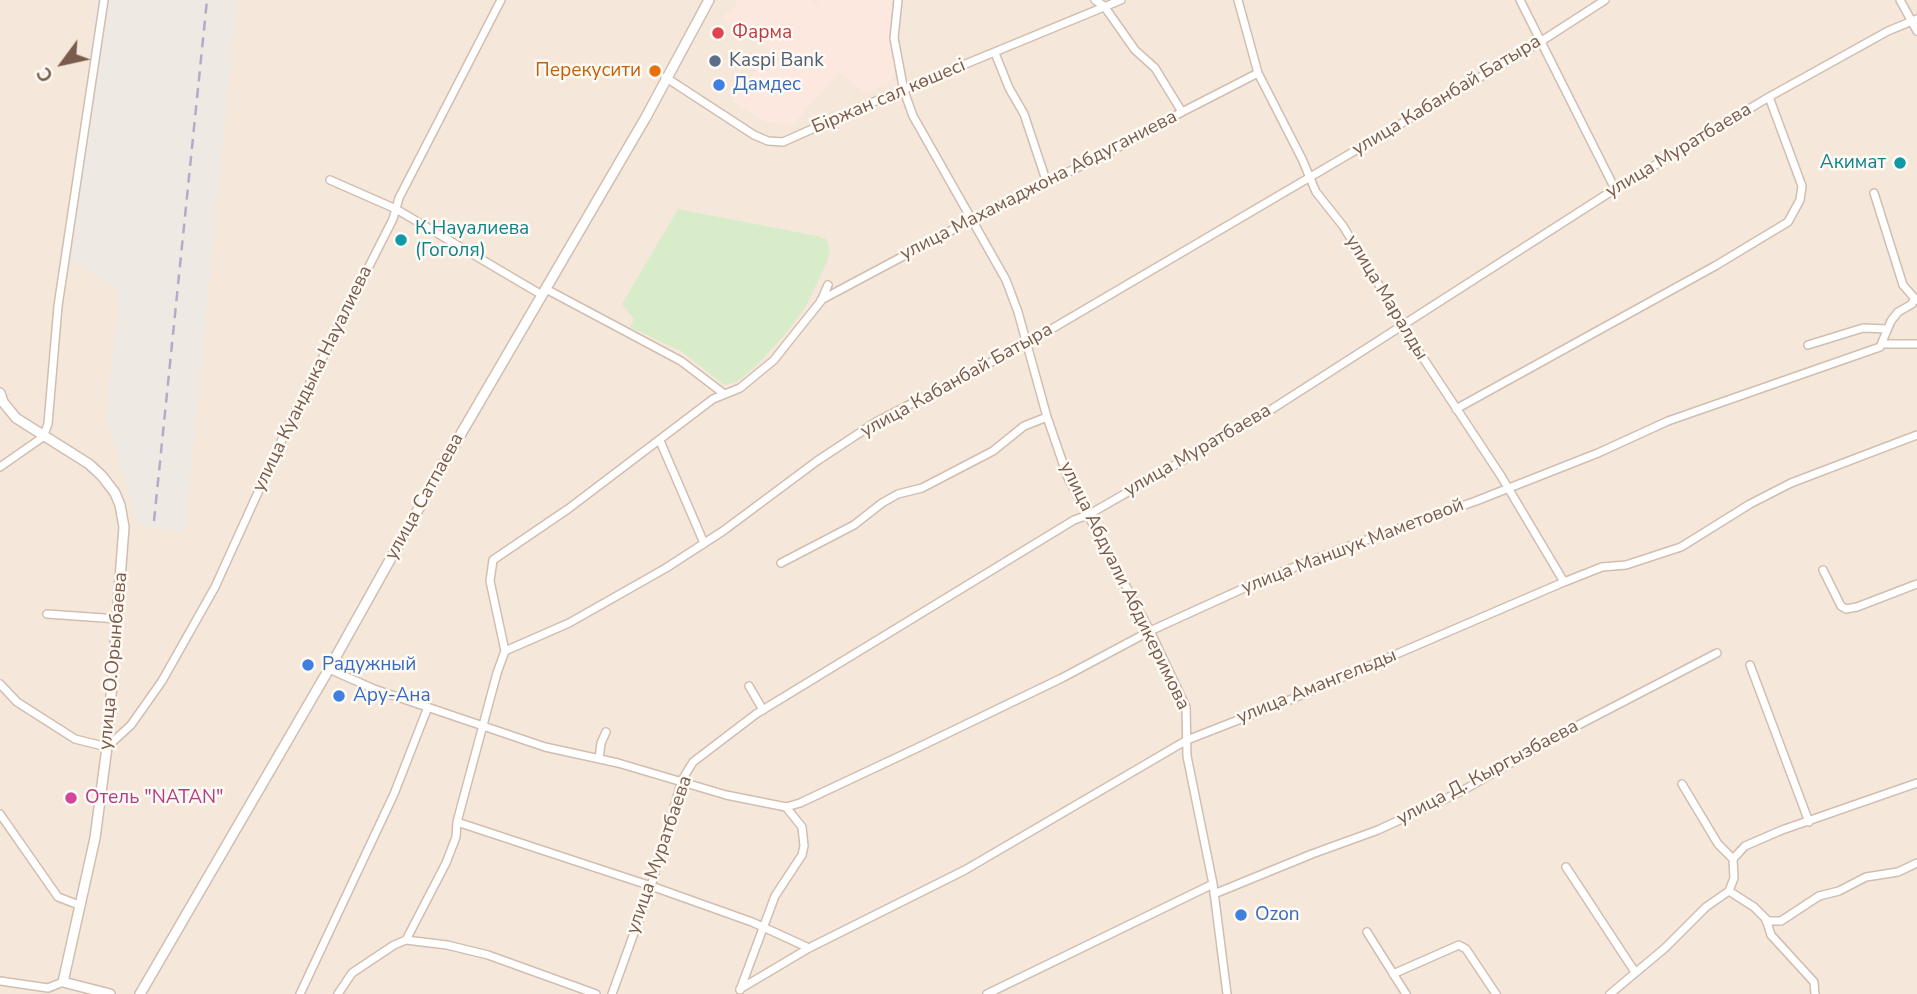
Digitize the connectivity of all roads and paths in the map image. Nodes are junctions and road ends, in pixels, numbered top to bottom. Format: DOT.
graph roads {
  1 [pos="104,0"];
  2 [pos="501,0"];
  3 [pos="709,0"];
  4 [pos="898,0"];
  5 [pos="1095,0"];
  6 [pos="1121,0"];
  7 [pos="1238,0"];
  8 [pos="1520,0"];
  9 [pos="1605,0"];
  10 [pos="1900,0"];
  11 [pos="1104,6"];
  12 [pos="1914,20"];
  13 [pos="1917,31"];
  14 [pos="1540,42"];
  15 [pos="995,53"];
  16 [pos="1258,73"];
  17 [pos="666,77"];
  18 [pos="904,90"];
  19 [pos="1769,97"];
  20 [pos="1182,111"];
  21 [pos="1309,178"];
  22 [pos="330,180"];
  23 [pos="1046,183"];
  24 [pos="1615,189"];
  25 [pos="1874,192"];
  26 [pos="396,209"];
  27 [pos="971,220"];
  28 [pos="828,285"];
  29 [pos="544,292"];
  30 [pos="821,300"];
  31 [pos="1915,300"];
  32 [pos="1402,326"];
  33 [pos="1887,329"];
  34 [pos="1026,344"];
  35 [pos="1882,344"];
  36 [pos="1917,344"];
  37 [pos="1808,345"];
  38 [pos="0,393"];
  39 [pos="723,393"];
  40 [pos="1456,409"];
  41 [pos="1047,417"];
  42 [pos="1917,435"];
  43 [pos="43,437"];
  44 [pos="660,441"];
  45 [pos="0,467"];
  46 [pos="1507,488"];
  47 [pos="1088,515"];
  48 [pos="704,543"];
  49 [pos="781,563"];
  50 [pos="1823,570"];
  51 [pos="1564,582"];
  52 [pos="1917,584"];
  53 [pos="47,614"];
  54 [pos="118,619"];
  55 [pos="1150,631"];
  56 [pos="505,652"];
  57 [pos="1717,653"];
  58 [pos="1749,665"];
  59 [pos="329,669"];
  60 [pos="0,684"];
  61 [pos="749,686"];
  62 [pos="428,707"];
  63 [pos="764,710"];
  64 [pos="484,727"];
  65 [pos="606,732"];
  66 [pos="1187,740"];
  67 [pos="107,747"];
  68 [pos="599,759"];
  69 [pos="682,780"];
  70 [pos="1917,783"];
  71 [pos="1682,784"];
  72 [pos="786,807"];
  73 [pos="0,814"];
  74 [pos="457,822"];
  75 [pos="1809,822"];
  76 [pos="1733,859"];
  77 [pos="1917,863"];
  78 [pos="1566,867"];
  79 [pos="1213,884"];
  80 [pos="651,886"];
  81 [pos="1728,891"];
  82 [pos="1214,894"];
  83 [pos="79,905"];
  84 [pos="1766,921"];
  85 [pos="763,928"];
  86 [pos="1367,932"];
  87 [pos="406,940"];
  88 [pos="809,948"];
  89 [pos="1635,972"];
  90 [pos="1393,975"];
  91 [pos="0,981"];
  92 [pos="58,987"];
  93 [pos="739,992"];
  94 [pos="110,994"];
  95 [pos="140,994"];
  96 [pos="300,994"];
  97 [pos="338,994"];
  98 [pos="596,994"];
  99 [pos="612,994"];
  100 [pos="987,994"];
  101 [pos="1227,994"];
  102 [pos="1406,994"];
  103 [pos="1496,994"];
  104 [pos="1610,994"];
  105 [pos="1815,994"];
  1 -- 43 [label="street"];
  2 -- 26 [label="street, улица Куандыка Науалиева"];
  3 -- 17 [label="street, улица Сатпаева"];
  4 -- 18 [label="street, улица Абдуали Абдикеримова"];
  5 -- 11 [label="street"];
  6 -- 11 [label="street, Біржан сал көшесі"];
  7 -- 16 [label="street, улица Маралды"];
  8 -- 14 [label="street"];
  9 -- 14 [label="street, улица Кабанбай Батыра"];
  10 -- 12 [label="street"];
  11 -- 15 [label="street, Біржан сал көшесі"];
  11 -- 20 [label="street"];
  12 -- 13 [label="street"];
  12 -- 19 [label="street, улица Муратбаева"];
  14 -- 21 [label="street, улица Кабанбай Батыра"];
  14 -- 24 [label="street"];
  15 -- 18 [label="street, Біржан сал көшесі"];
  15 -- 23 [label="street"];
  16 -- 20 [label="street, улица Махамаджона Абдуганиева"];
  16 -- 21 [label="street, улица Маралды"];
  17 -- 18 [label="street, Біржан сал көшесі"];
  17 -- 29 [label="street, улица Сатпаева"];
  18 -- 27 [label="street, улица Абдуали Абдикеримова"];
  19 -- 24 [label="street, улица Муратбаева"];
  19 -- 40 [label="street"];
  20 -- 23 [label="street, улица Махамаджона Абдуганиева"];
  21 -- 32 [label="street, улица Маралды"];
  21 -- 34 [label="street, улица Кабанбай Батыра"];
  22 -- 26 [label="street"];
  23 -- 27 [label="street, улица Махамаджона Абдуганиева"];
  24 -- 32 [label="street, улица Муратбаева"];
  25 -- 31 [label="street"];
  26 -- 29 [label="street"];
  26 -- 67 [label="street, улица Куандыка Науалиева"];
  27 -- 30 [label="street, улица Махамаджона Абдуганиева"];
  27 -- 34 [label="street, улица Абдуали Абдикеримова"];
  28 -- 30 [label="street"];
  29 -- 39 [label="street"];
  29 -- 59 [label="street, улица Сатпаева"];
  30 -- 39 [label="street"];
  31 -- 33 [label="street"];
  32 -- 40 [label="street, улица Маралды"];
  32 -- 47 [label="street, улица Муратбаева"];
  33 -- 35 [label="street"];
  33 -- 37 [label="street"];
  34 -- 41 [label="street, улица Абдуали Абдикеримова"];
  34 -- 48 [label="street, улица Кабанбай Батыра"];
  35 -- 36 [label="street"];
  35 -- 46 [label="street, улица Маншук Маметовой"];
  38 -- 43 [label="street, улица О.Орынбаева"];
  39 -- 44 [label="street"];
  40 -- 46 [label="street, улица Маралды"];
  41 -- 47 [label="street, улица Абдуали Абдикеримова"];
  41 -- 49 [label="street"];
  42 -- 51 [label="street, улица Амангельды"];
  43 -- 45 [label="street"];
  43 -- 54 [label="street, улица О.Орынбаева"];
  44 -- 48 [label="street"];
  44 -- 56 [label="street"];
  46 -- 51 [label="street, улица Маралды"];
  46 -- 55 [label="street, улица Маншук Маметовой"];
  47 -- 55 [label="street, улица Абдуали Абдикеримова"];
  47 -- 63 [label="street, улица Муратбаева"];
  48 -- 56 [label="street, улица Кабанбай Батыра"];
  50 -- 52 [label="street"];
  51 -- 66 [label="street, улица Амангельды"];
  53 -- 54 [label="street"];
  54 -- 67 [label="street, улица О.Орынбаева"];
  55 -- 66 [label="street, улица Абдуали Абдикеримова"];
  55 -- 72 [label="street, улица Маншук Маметовой"];
  56 -- 64 [label="street"];
  57 -- 82 [label="street, улица Д. Кыргызбаева"];
  58 -- 75 [label="street"];
  59 -- 62 [label="street"];
  59 -- 95 [label="street, улица Сатпаева"];
  60 -- 67 [label="street"];
  61 -- 63 [label="street"];
  62 -- 64 [label="street"];
  62 -- 96 [label="street"];
  63 -- 69 [label="street, улица Муратбаева"];
  64 -- 68 [label="street"];
  64 -- 74 [label="street"];
  65 -- 68 [label="street"];
  66 -- 79 [label="street, улица Абдуали Абдикеримова"];
  66 -- 88 [label="street, улица Амангельды"];
  67 -- 83 [label="street, улица О.Орынбаева"];
  68 -- 69 [label="street"];
  69 -- 72 [label="street"];
  69 -- 80 [label="street, улица Муратбаева"];
  70 -- 75 [label="street"];
  71 -- 76 [label="street"];
  72 -- 85 [label="street"];
  73 -- 83 [label="street"];
  74 -- 80 [label="street"];
  74 -- 87 [label="street"];
  75 -- 76 [label="street"];
  76 -- 81 [label="street"];
  77 -- 84 [label="street"];
  78 -- 89 [label="street"];
  79 -- 82 [label="street, улица Абдуали Абдикеримова"];
  79 -- 100 [label="street"];
  80 -- 85 [label="street"];
  80 -- 99 [label="street, улица Муратбаева"];
  81 -- 84 [label="street"];
  81 -- 89 [label="street"];
  82 -- 101 [label="street, улица Абдуали Абдикеримова"];
  83 -- 92 [label="street, улица О.Орынбаева"];
  84 -- 105 [label="street"];
  85 -- 88 [label="street"];
  85 -- 93 [label="street"];
  86 -- 90 [label="street"];
  87 -- 97 [label="street"];
  87 -- 98 [label="street"];
  88 -- 93 [label="street, улица Амангельды"];
  89 -- 104 [label="street"];
  90 -- 102 [label="street"];
  90 -- 103 [label="street"];
  91 -- 92 [label="street"];
  92 -- 94 [label="street"];
}
